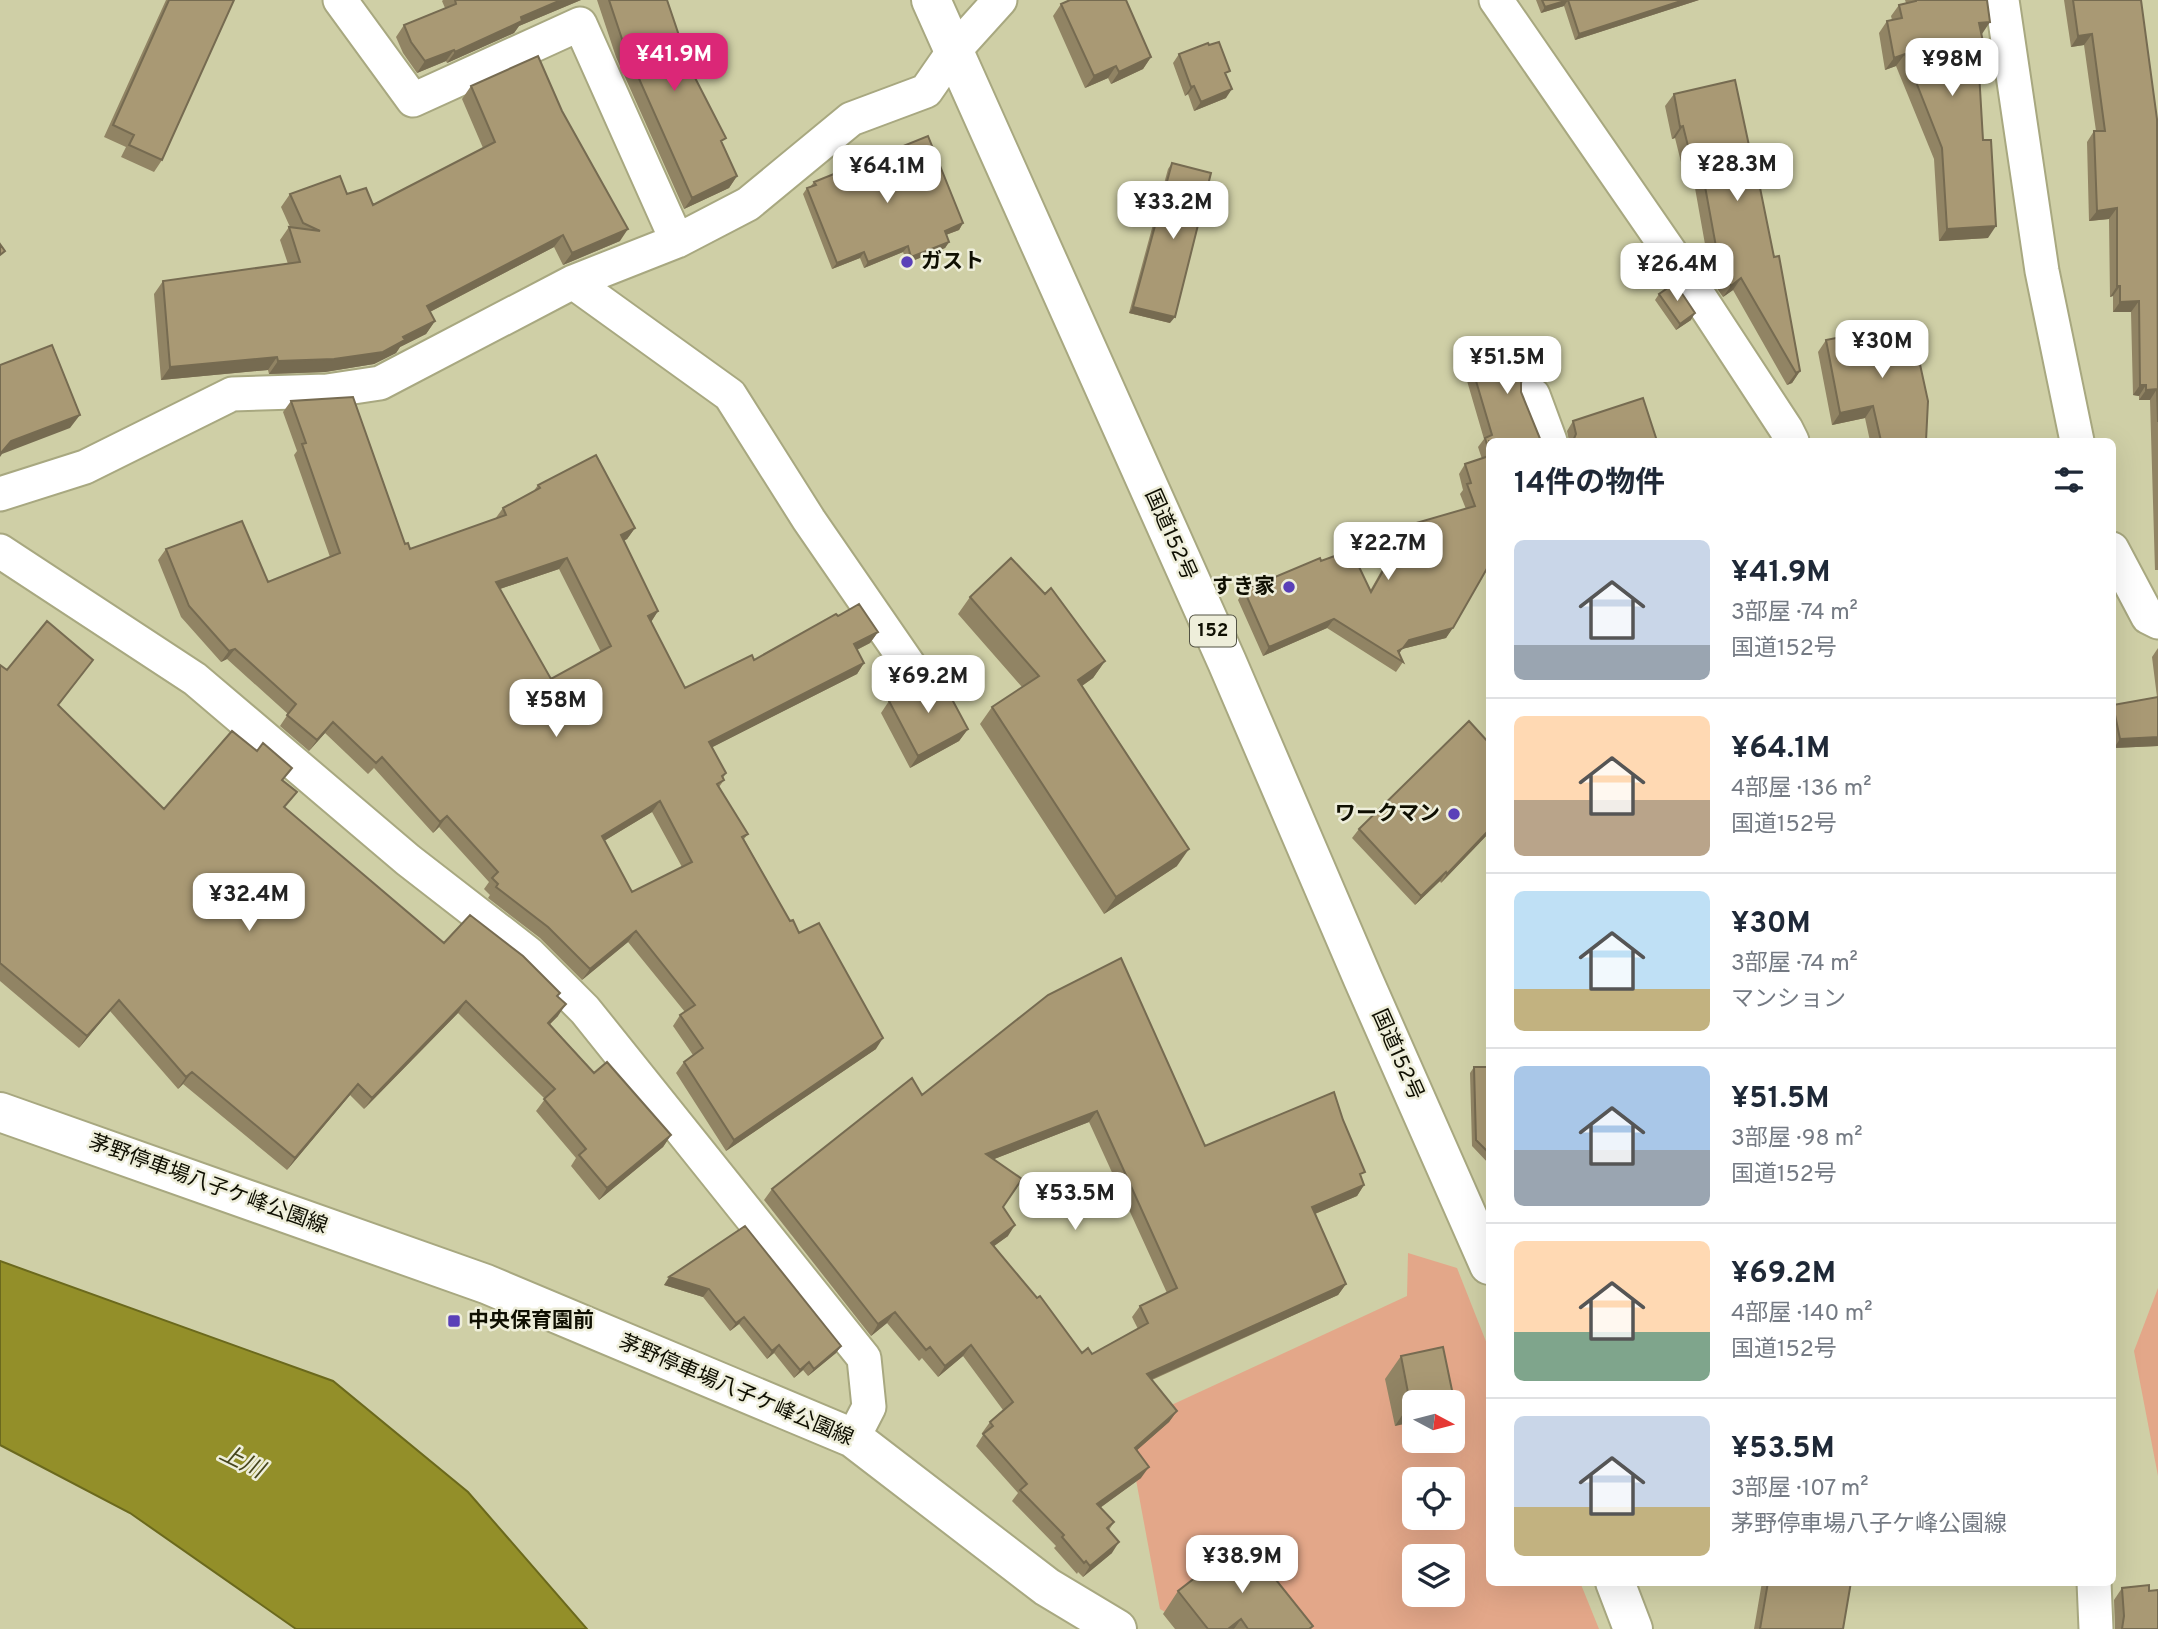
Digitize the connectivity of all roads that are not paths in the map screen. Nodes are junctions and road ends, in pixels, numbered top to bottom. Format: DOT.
graph roads {
  1 [pos="340,0"];
  2 [pos="931,0"];
  3 [pos="1000,0"];
  4 [pos="1496,0"];
  5 [pos="2002,0"];
  6 [pos="953,52"];
  7 [pos="677,241"];
  8 [pos="573,282"];
  9 [pos="1533,395"];
  10 [pos="1549,438"];
  11 [pos="1790,438"];
  12 [pos="2076,438"];
  13 [pos="0,494"];
  14 [pos="0,551"];
  15 [pos="2116,557"];
  16 [pos="2158,622"];
  17 [pos="913,671"];
  18 [pos="0,1112"];
  19 [pos="1486,1258"];
  20 [pos="853,1438"];
  21 [pos="1617,1586"];
  22 [pos="2094,1586"];
  23 [pos="1117,1629"];
  24 [pos="1633,1629"];
  25 [pos="2096,1629"];
  1 -- 7 [label="street"];
  2 -- 6 [label="main road, 国道152号 / 152"];
  3 -- 6 [label="street"];
  4 -- 11 [label="street"];
  5 -- 12 [label="street"];
  6 -- 7 [label="street"];
  6 -- 19 [label="main road, 国道152号 / 152"];
  7 -- 8 [label="street"];
  8 -- 13 [label="street"];
  8 -- 17 [label="street"];
  9 -- 10 [label="street"];
  14 -- 20 [label="street"];
  15 -- 16 [label="street"];
  18 -- 20 [label="main road, 茅野停車場八子ケ峰公園線"];
  20 -- 23 [label="main road, 茅野停車場八子ケ峰公園線"];
  21 -- 24 [label="main road"];
  22 -- 25 [label="street"];
}
